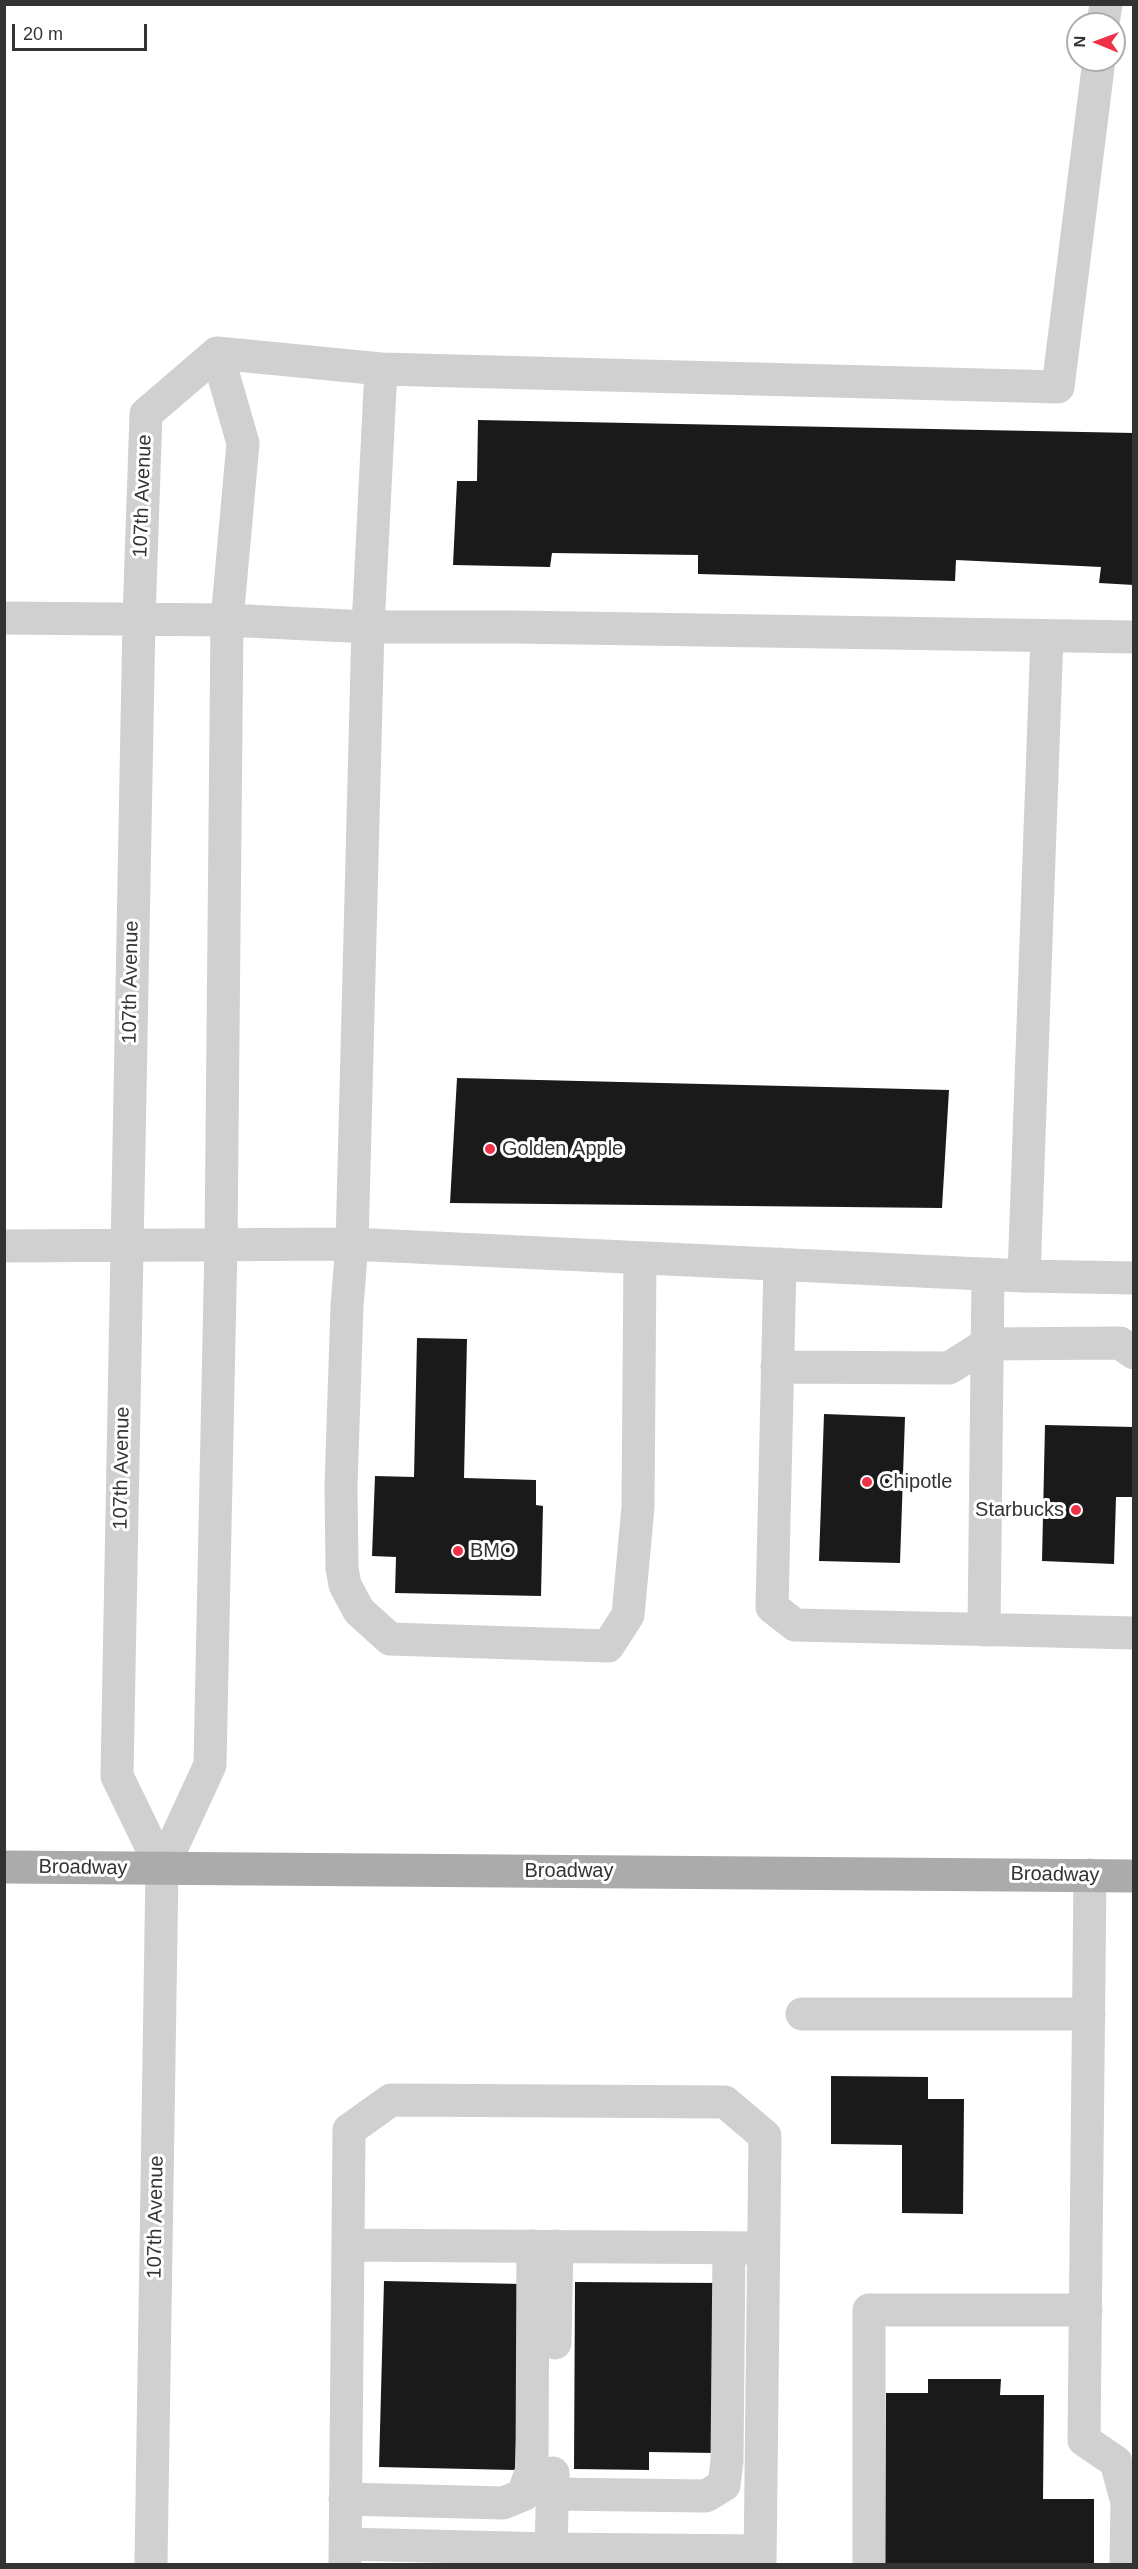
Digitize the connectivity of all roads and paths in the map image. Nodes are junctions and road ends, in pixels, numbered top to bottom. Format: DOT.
graph roads {
  1 [pos="1097,72"];
  2 [pos="218,353"];
  3 [pos="381,369"];
  4 [pos="4,618"];
  5 [pos="139,620"];
  6 [pos="227,620"];
  7 [pos="368,627"];
  8 [pos="1047,636"];
  9 [pos="1134,637"];
  10 [pos="221,1243"];
  11 [pos="126,1244"];
  12 [pos="352,1244"];
  13 [pos="4,1246"];
  14 [pos="640,1258"];
  15 [pos="780,1264"];
  16 [pos="988,1274"];
  17 [pos="1024,1276"];
  18 [pos="1134,1278"];
  19 [pos="987,1344"];
  20 [pos="1134,1353"];
  21 [pos="777,1367"];
  22 [pos="984,1630"];
  23 [pos="1134,1633"];
  24 [pos="4,1868"];
  25 [pos="162,1869"];
  26 [pos="1090,1875"];
  27 [pos="1134,1876"];
  28 [pos="802,2014"];
  29 [pos="1089,2014"];
  30 [pos="348,2245"];
  31 [pos="545,2246"];
  32 [pos="729,2248"];
  33 [pos="763,2248"];
  34 [pos="1086,2310"];
  35 [pos="552,2494"];
  36 [pos="345,2499"];
  37 [pos="551,2549"];
  38 [pos="345,2554"];
  39 [pos="760,2558"];
  40 [pos="151,2565"];
  41 [pos="869,2565"];
  42 [pos="1126,2565"];
  1 -- 3 [label="street"];
  2 -- 3 [label="street"];
  2 -- 5 [label="street, 107th Avenue"];
  2 -- 6 [label="street, 107th Avenue"];
  3 -- 7 [label="street"];
  4 -- 5 [label="street"];
  5 -- 6 [label="street"];
  5 -- 11 [label="street, 107th Avenue"];
  6 -- 7 [label="street"];
  6 -- 10 [label="street, 107th Avenue"];
  7 -- 8 [label="street"];
  7 -- 12 [label="street"];
  8 -- 9 [label="street"];
  8 -- 17 [label="street"];
  10 -- 11 [label="street"];
  10 -- 12 [label="street"];
  10 -- 25 [label="street, 107th Avenue"];
  11 -- 13 [label="street"];
  11 -- 25 [label="street, 107th Avenue"];
  12 -- 14 [label="street"];
  12 -- 14 [label="street"];
  14 -- 15 [label="street"];
  15 -- 16 [label="street"];
  15 -- 21 [label="street"];
  16 -- 17 [label="street"];
  16 -- 19 [label="street"];
  17 -- 18 [label="street"];
  19 -- 20 [label="street"];
  19 -- 21 [label="street"];
  19 -- 22 [label="street"];
  21 -- 22 [label="street"];
  22 -- 23 [label="street"];
  24 -- 25 [label="main road, Broadway"];
  25 -- 26 [label="main road, Broadway"];
  25 -- 40 [label="street, 107th Avenue"];
  26 -- 27 [label="main road, Broadway"];
  26 -- 29 [label="street"];
  28 -- 29 [label="street"];
  29 -- 34 [label="street"];
  30 -- 31 [label="street"];
  30 -- 33 [label="street"];
  30 -- 36 [label="street"];
  31 -- 32 [label="street"];
  31 -- 35 [label="street"];
  31 -- 36 [label="street"];
  32 -- 33 [label="street"];
  32 -- 35 [label="street"];
  33 -- 39 [label="street"];
  34 -- 41 [label="street"];
  34 -- 42 [label="street"];
  35 -- 37 [label="street"];
  36 -- 38 [label="street"];
  37 -- 38 [label="street"];
  37 -- 39 [label="street"];
}
